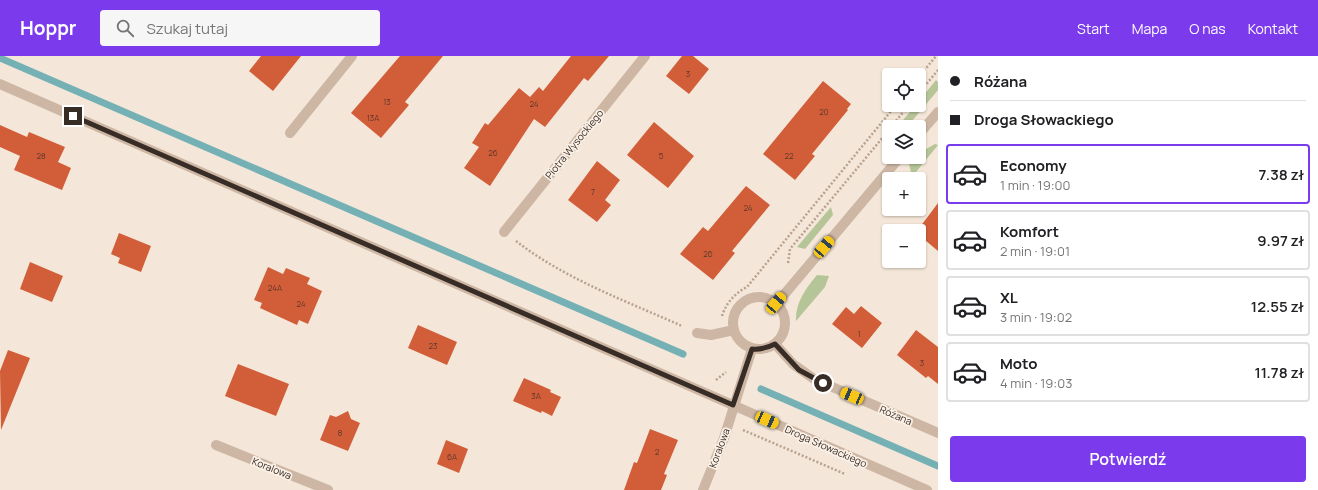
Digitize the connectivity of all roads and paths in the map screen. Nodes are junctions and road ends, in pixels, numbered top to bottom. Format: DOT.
graph roads {
  1 [pos="352,56"];
  2 [pos="645,56"];
  3 [pos="936,56"];
  4 [pos="926,68"];
  5 [pos="938,70"];
  6 [pos="0,84"];
  7 [pos="926,85"];
  8 [pos="890,112"];
  9 [pos="903,112"];
  10 [pos="936,119"];
  11 [pos="897,120"];
  12 [pos="926,128"];
  13 [pos="290,133"];
  14 [pos="882,138"];
  15 [pos="894,164"];
  16 [pos="504,232"];
  17 [pos="788,264"];
  18 [pos="776,303"];
  19 [pos="734,330"];
  20 [pos="697,333"];
  21 [pos="722,334"];
  22 [pos="775,344"];
  23 [pos="752,349"];
  24 [pos="728,370"];
  25 [pos="714,380"];
  26 [pos="733,405"];
  27 [pos="728,424"];
  28 [pos="938,433"];
  29 [pos="216,445"];
  30 [pos="851,477"];
  31 [pos="328,490"];
  32 [pos="703,490"];
  33 [pos="927,490"];
  1 -- 13 [label="street"];
  2 -- 16 [label="street, Piotra Wysockiego"];
  3 -- 4 [label="path"];
  5 -- 7 [label="path"];
  6 -- 26 [label="street, Droga Słowackiego"];
  8 -- 21 [label="path"];
  9 -- 11 [label="path"];
  10 -- 12 [label="street"];
  14 -- 17 [label="path"];
  15 -- 18 [label="street"];
  16 -- 20 [label="path"];
  18 -- 19 [label="street"];
  18 -- 22 [label="street"];
  19 -- 21 [label="street"];
  19 -- 23 [label="street"];
  20 -- 21 [label="street"];
  22 -- 23 [label="street"];
  22 -- 28 [label="street, Różana"];
  23 -- 26 [label="street, Koralowa"];
  24 -- 25 [label="path"];
  26 -- 27 [label="street, Koralowa"];
  26 -- 33 [label="street, Droga Słowackiego"];
  27 -- 30 [label="path"];
  27 -- 32 [label="street, Koralowa"];
  29 -- 31 [label="street, Koralowa"];
}
